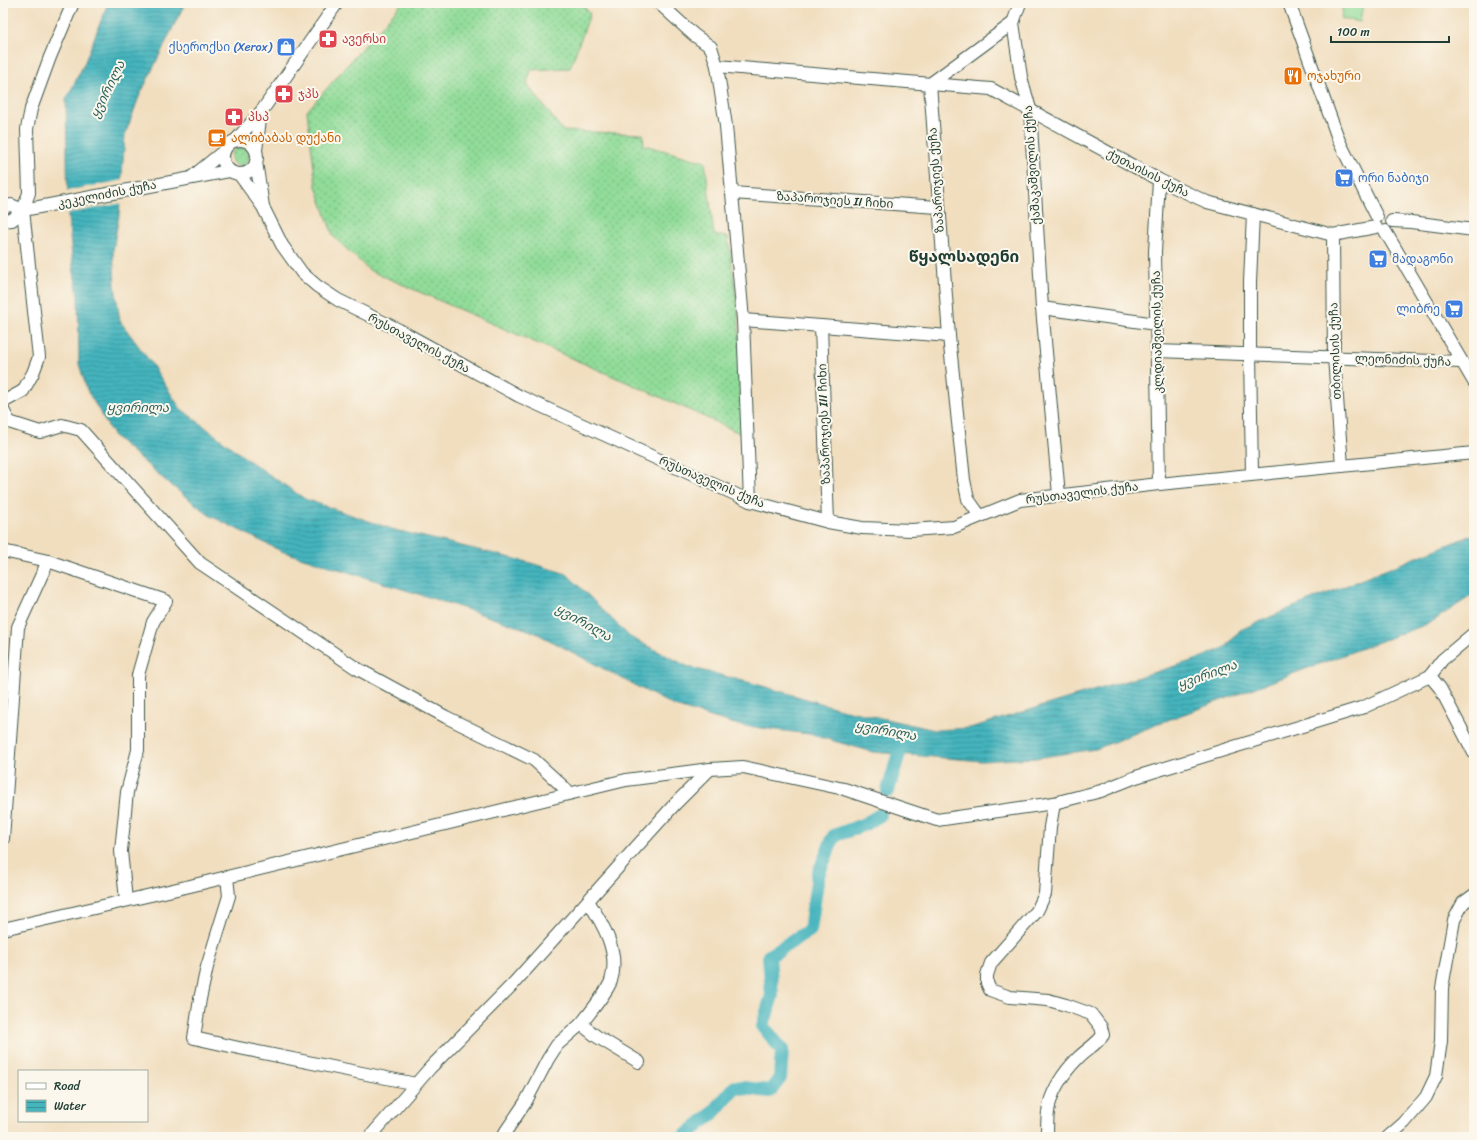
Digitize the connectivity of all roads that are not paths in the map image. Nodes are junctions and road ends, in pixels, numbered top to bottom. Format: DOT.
graph roads {
  1 [pos="73,3"];
  2 [pos="337,3"];
  3 [pos="659,3"];
  4 [pos="1020,3"];
  5 [pos="1289,3"];
  6 [pos="1013,23"];
  7 [pos="717,66"];
  8 [pos="930,84"];
  9 [pos="1030,109"];
  10 [pos="261,112"];
  11 [pos="236,140"];
  12 [pos="224,151"];
  13 [pos="256,156"];
  14 [pos="234,172"];
  15 [pos="191,178"];
  16 [pos="1159,180"];
  17 [pos="732,193"];
  18 [pos="3,207"];
  19 [pos="263,207"];
  20 [pos="938,207"];
  21 [pos="24,210"];
  22 [pos="1253,214"];
  23 [pos="3,221"];
  24 [pos="1383,224"];
  25 [pos="1474,230"];
  26 [pos="1333,235"];
  27 [pos="1042,308"];
  28 [pos="742,320"];
  29 [pos="1156,324"];
  30 [pos="821,326"];
  31 [pos="949,336"];
  32 [pos="1157,351"];
  33 [pos="1250,354"];
  34 [pos="1334,357"];
  35 [pos="1461,362"];
  36 [pos="1474,382"];
  37 [pos="3,402"];
  38 [pos="3,410"];
  39 [pos="1474,453"];
  40 [pos="1342,466"];
  41 [pos="1252,474"];
  42 [pos="1159,484"];
  43 [pos="1058,495"];
  44 [pos="750,501"];
  45 [pos="980,516"];
  46 [pos="828,522"];
  47 [pos="3,551"];
  48 [pos="48,561"];
  49 [pos="1474,633"];
  50 [pos="1430,676"];
  51 [pos="1474,753"];
  52 [pos="710,769"];
  53 [pos="570,793"];
  54 [pos="1054,803"];
  55 [pos="3,839"];
  56 [pos="227,877"];
  57 [pos="1474,895"];
  58 [pos="126,900"];
  59 [pos="588,901"];
  60 [pos="3,929"];
  61 [pos="581,1024"];
  62 [pos="639,1062"];
  63 [pos="416,1084"];
  64 [pos="370,1137"];
  65 [pos="502,1137"];
  66 [pos="1047,1137"];
  67 [pos="1388,1137"];
  1 -- 21 [label="street"];
  2 -- 10 [label="street"];
  3 -- 7 [label="street"];
  4 -- 6 [label="street"];
  5 -- 24 [label="street"];
  6 -- 8 [label="street"];
  6 -- 9 [label="street, ქაშაკაშვილის ქუჩა"];
  7 -- 8 [label="street, ქუთაისის ქუჩა"];
  7 -- 17 [label="street"];
  8 -- 9 [label="street, ქუთაისის ქუჩა"];
  8 -- 20 [label="street, ზაპაროჯიეს ქუჩა"];
  9 -- 16 [label="street, ქუთაისის ქუჩა"];
  9 -- 27 [label="street, ქაშაკაშვილის ქუჩა"];
  10 -- 11 [label="street"];
  10 -- 13 [label="street, რუსთაველის ქუჩა"];
  11 -- 12 [label="street"];
  11 -- 13 [label="street"];
  12 -- 14 [label="street"];
  12 -- 15 [label="street, კეკელიძის ქუჩა"];
  13 -- 14 [label="street"];
  13 -- 19 [label="street, რუსთაველის ქუჩა"];
  14 -- 15 [label="street, კეკელიძის ქუჩა"];
  14 -- 19 [label="street, რუსთაველის ქუჩა"];
  15 -- 21 [label="street, კეკელიძის ქუჩა"];
  16 -- 22 [label="street, ქუთაისის ქუჩა"];
  16 -- 29 [label="street, კლდიაშვილის ქუჩა"];
  17 -- 20 [label="street, ზაპაროჯიეს II ჩიხი"];
  17 -- 28 [label="street"];
  18 -- 21 [label="street, კეკელიძის ქუჩა"];
  19 -- 44 [label="street, რუსთაველის ქუჩა"];
  20 -- 31 [label="street, ზაპაროჯიეს ქუჩა"];
  21 -- 23 [label="street, კეკელიძის ქუჩა"];
  21 -- 37 [label="street"];
  22 -- 26 [label="street, ქუთაისის ქუჩა"];
  22 -- 33 [label="street"];
  24 -- 25 [label="street, ქუთაისის ქუჩა"];
  24 -- 26 [label="street, ქუთაისის ქუჩა"];
  24 -- 35 [label="street"];
  26 -- 34 [label="street, თბილისის ქუჩა"];
  27 -- 29 [label="street"];
  27 -- 43 [label="street, ქაშაკაშვილის ქუჩა"];
  28 -- 30 [label="street"];
  28 -- 44 [label="street"];
  29 -- 32 [label="street, კლდიაშვილის ქუჩა"];
  30 -- 31 [label="street"];
  30 -- 46 [label="street, ზაპაროჯიეს III ჩიხი"];
  31 -- 45 [label="street, ზაპაროჯიეს ქუჩა"];
  32 -- 33 [label="street, ლეონიძის ქუჩა"];
  32 -- 42 [label="street, კლდიაშვილის ქუჩა"];
  33 -- 34 [label="street, ლეონიძის ქუჩა"];
  33 -- 41 [label="street"];
  34 -- 35 [label="street, ლეონიძის ქუჩა"];
  34 -- 40 [label="street, თბილისის ქუჩა"];
  35 -- 36 [label="street"];
  38 -- 53 [label="street"];
  39 -- 40 [label="street, რუსთაველის ქუჩა"];
  40 -- 41 [label="street, რუსთაველის ქუჩა"];
  41 -- 42 [label="street, რუსთაველის ქუჩა"];
  42 -- 43 [label="street, რუსთაველის ქუჩა"];
  43 -- 45 [label="street, რუსთაველის ქუჩა"];
  44 -- 46 [label="street, რუსთაველის ქუჩა"];
  45 -- 46 [label="street, რუსთაველის ქუჩა"];
  47 -- 48 [label="street"];
  48 -- 55 [label="street"];
  48 -- 58 [label="street"];
  49 -- 50 [label="street"];
  50 -- 51 [label="street"];
  50 -- 54 [label="street"];
  52 -- 53 [label="street"];
  52 -- 54 [label="street"];
  52 -- 59 [label="street"];
  53 -- 56 [label="street"];
  54 -- 66 [label="street"];
  56 -- 58 [label="street"];
  56 -- 63 [label="street"];
  57 -- 67 [label="street"];
  58 -- 60 [label="street"];
  59 -- 61 [label="street"];
  59 -- 63 [label="street"];
  61 -- 62 [label="street"];
  61 -- 65 [label="street"];
  63 -- 64 [label="street"];
}
